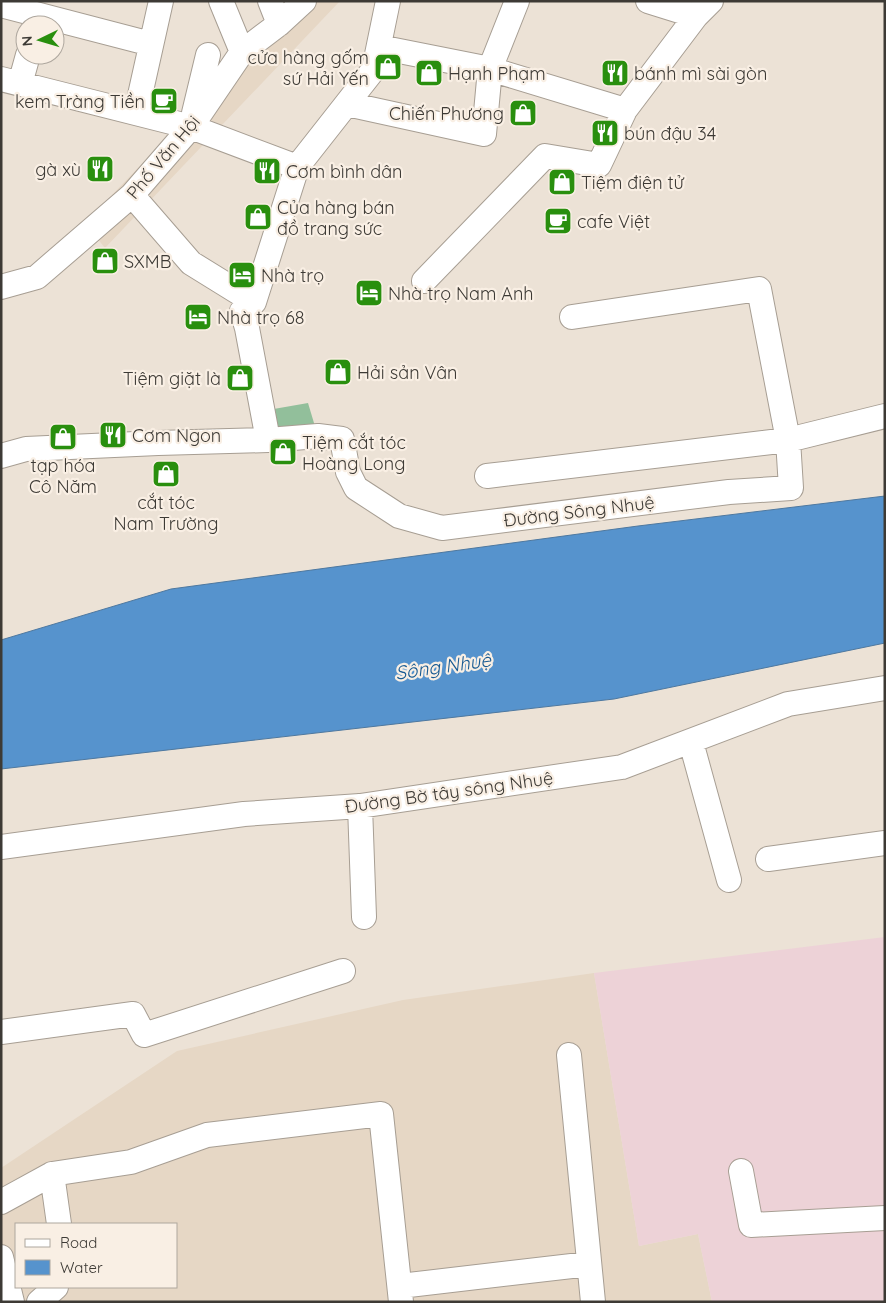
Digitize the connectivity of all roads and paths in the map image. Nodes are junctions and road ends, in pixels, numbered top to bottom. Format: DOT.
graph roads {
  1 [pos="161,1"];
  2 [pos="221,1"];
  3 [pos="270,1"];
  4 [pos="304,1"];
  5 [pos="388,1"];
  6 [pos="517,1"];
  7 [pos="648,1"];
  8 [pos="1,5"];
  9 [pos="704,9"];
  10 [pos="40,14"];
  11 [pos="279,24"];
  12 [pos="151,44"];
  13 [pos="379,47"];
  14 [pos="242,52"];
  15 [pos="208,55"];
  16 [pos="21,65"];
  17 [pos="490,69"];
  18 [pos="10,81"];
  19 [pos="347,104"];
  20 [pos="624,110"];
  21 [pos="136,113"];
  22 [pos="191,127"];
  23 [pos="298,167"];
  24 [pos="132,195"];
  25 [pos="424,281"];
  26 [pos="1,286"];
  27 [pos="254,302"];
  28 [pos="572,317"];
  29 [pos="885,416"];
  30 [pos="268,440"];
  31 [pos="788,440"];
  32 [pos="1,456"];
  33 [pos="486,476"];
  34 [pos="885,688"];
  35 [pos="691,742"];
  36 [pos="360,806"];
  37 [pos="885,843"];
  38 [pos="1,847"];
  39 [pos="768,859"];
  40 [pos="729,880"];
  41 [pos="364,917"];
  42 [pos="343,971"];
  43 [pos="1,1032"];
  44 [pos="569,1055"];
  45 [pos="741,1171"];
  46 [pos="52,1174"];
  47 [pos="1,1202"];
  48 [pos="885,1218"];
  49 [pos="60,1223"];
  50 [pos="1,1257"];
  51 [pos="589,1264"];
  52 [pos="55,1288"];
  53 [pos="401,1294"];
  54 [pos="12,1302"];
  55 [pos="39,1302"];
  56 [pos="593,1302"];
  1 -- 12 [label="street"];
  2 -- 14 [label="street"];
  3 -- 11 [label="street"];
  4 -- 11 [label="street, Phố Văn Hội"];
  5 -- 13 [label="street"];
  6 -- 17 [label="street"];
  7 -- 9 [label="street"];
  8 -- 10 [label="street"];
  9 -- 20 [label="street"];
  10 -- 12 [label="street"];
  11 -- 14 [label="street, Phố Văn Hội"];
  12 -- 21 [label="street"];
  13 -- 17 [label="street"];
  13 -- 19 [label="street"];
  14 -- 22 [label="street, Phố Văn Hội"];
  15 -- 22 [label="street"];
  16 -- 18 [label="street"];
  17 -- 19 [label="street"];
  17 -- 20 [label="street"];
  18 -- 21 [label="street"];
  19 -- 23 [label="street"];
  20 -- 25 [label="street"];
  21 -- 22 [label="street"];
  22 -- 23 [label="street"];
  22 -- 24 [label="street, Phố Văn Hội"];
  23 -- 27 [label="street"];
  24 -- 26 [label="street, Phố Văn Hội"];
  24 -- 27 [label="street"];
  27 -- 30 [label="street"];
  28 -- 31 [label="street"];
  29 -- 31 [label="street"];
  30 -- 31 [label="street, Đường Sông Nhuệ"];
  30 -- 32 [label="street"];
  31 -- 33 [label="street"];
  34 -- 35 [label="street, Đường Bờ tây sông Nhuệ"];
  35 -- 36 [label="street, Đường Bờ tây sông Nhuệ"];
  35 -- 40 [label="street"];
  36 -- 38 [label="street, Đường Bờ tây sông Nhuệ"];
  36 -- 41 [label="street"];
  37 -- 39 [label="street"];
  42 -- 43 [label="street"];
  44 -- 51 [label="street"];
  45 -- 48 [label="street"];
  46 -- 47 [label="street"];
  46 -- 49 [label="street"];
  46 -- 53 [label="street"];
  50 -- 54 [label="street"];
  51 -- 53 [label="street"];
  51 -- 56 [label="street"];
  52 -- 55 [label="street"];
}
